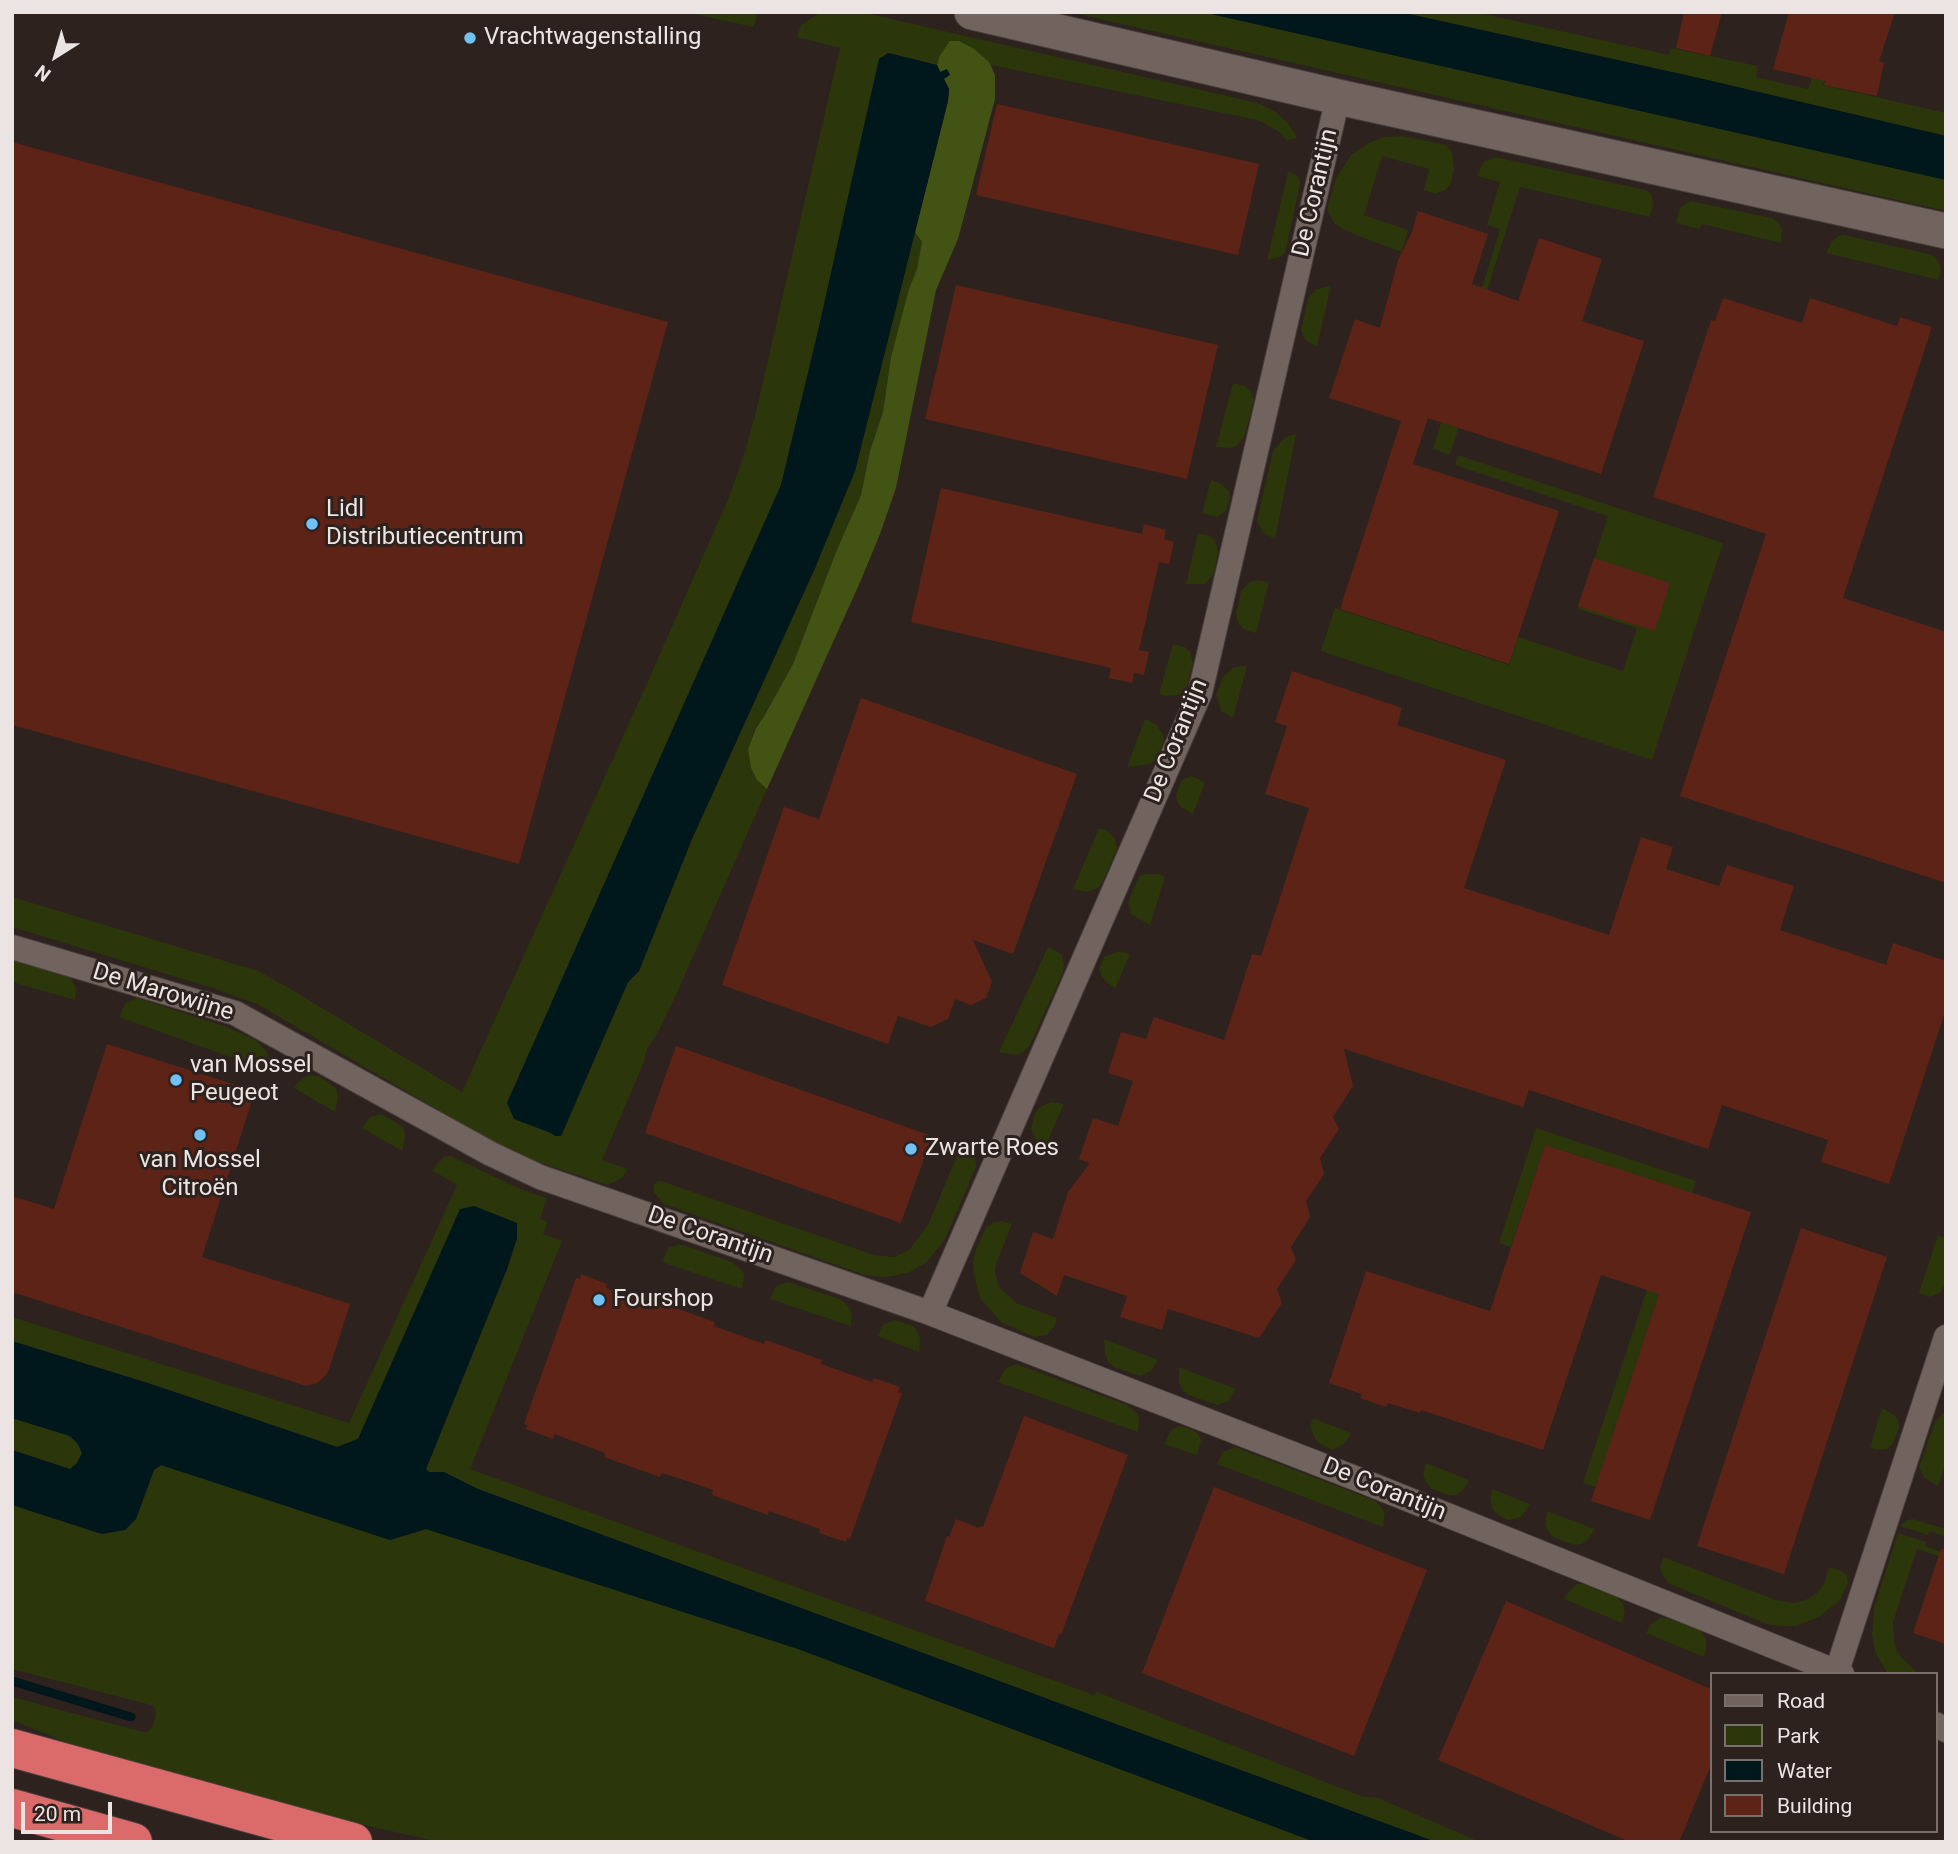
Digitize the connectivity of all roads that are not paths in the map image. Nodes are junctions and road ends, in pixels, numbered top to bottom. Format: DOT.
graph roads {
  1 [pos="972,12"];
  2 [pos="1338,97"];
  3 [pos="1946,231"];
  4 [pos="12,947"];
  5 [pos="491,1154"];
  6 [pos="930,1313"];
  7 [pos="1946,1337"];
  8 [pos="1840,1672"];
  9 [pos="12,1748"];
  10 [pos="12,1808"];
  11 [pos="134,1842"];
  12 [pos="353,1842"];
  1 -- 2 [label="street, De Corantijn"];
  2 -- 3 [label="street, De Corantijn"];
  2 -- 6 [label="street, De Corantijn"];
  4 -- 5 [label="street, De Marowijne"];
  5 -- 6 [label="street, De Corantijn"];
  6 -- 8 [label="street, De Corantijn"];
  7 -- 8 [label="street, De Corantijn"];
  9 -- 12 [label="highway"];
  10 -- 11 [label="highway"];
}
